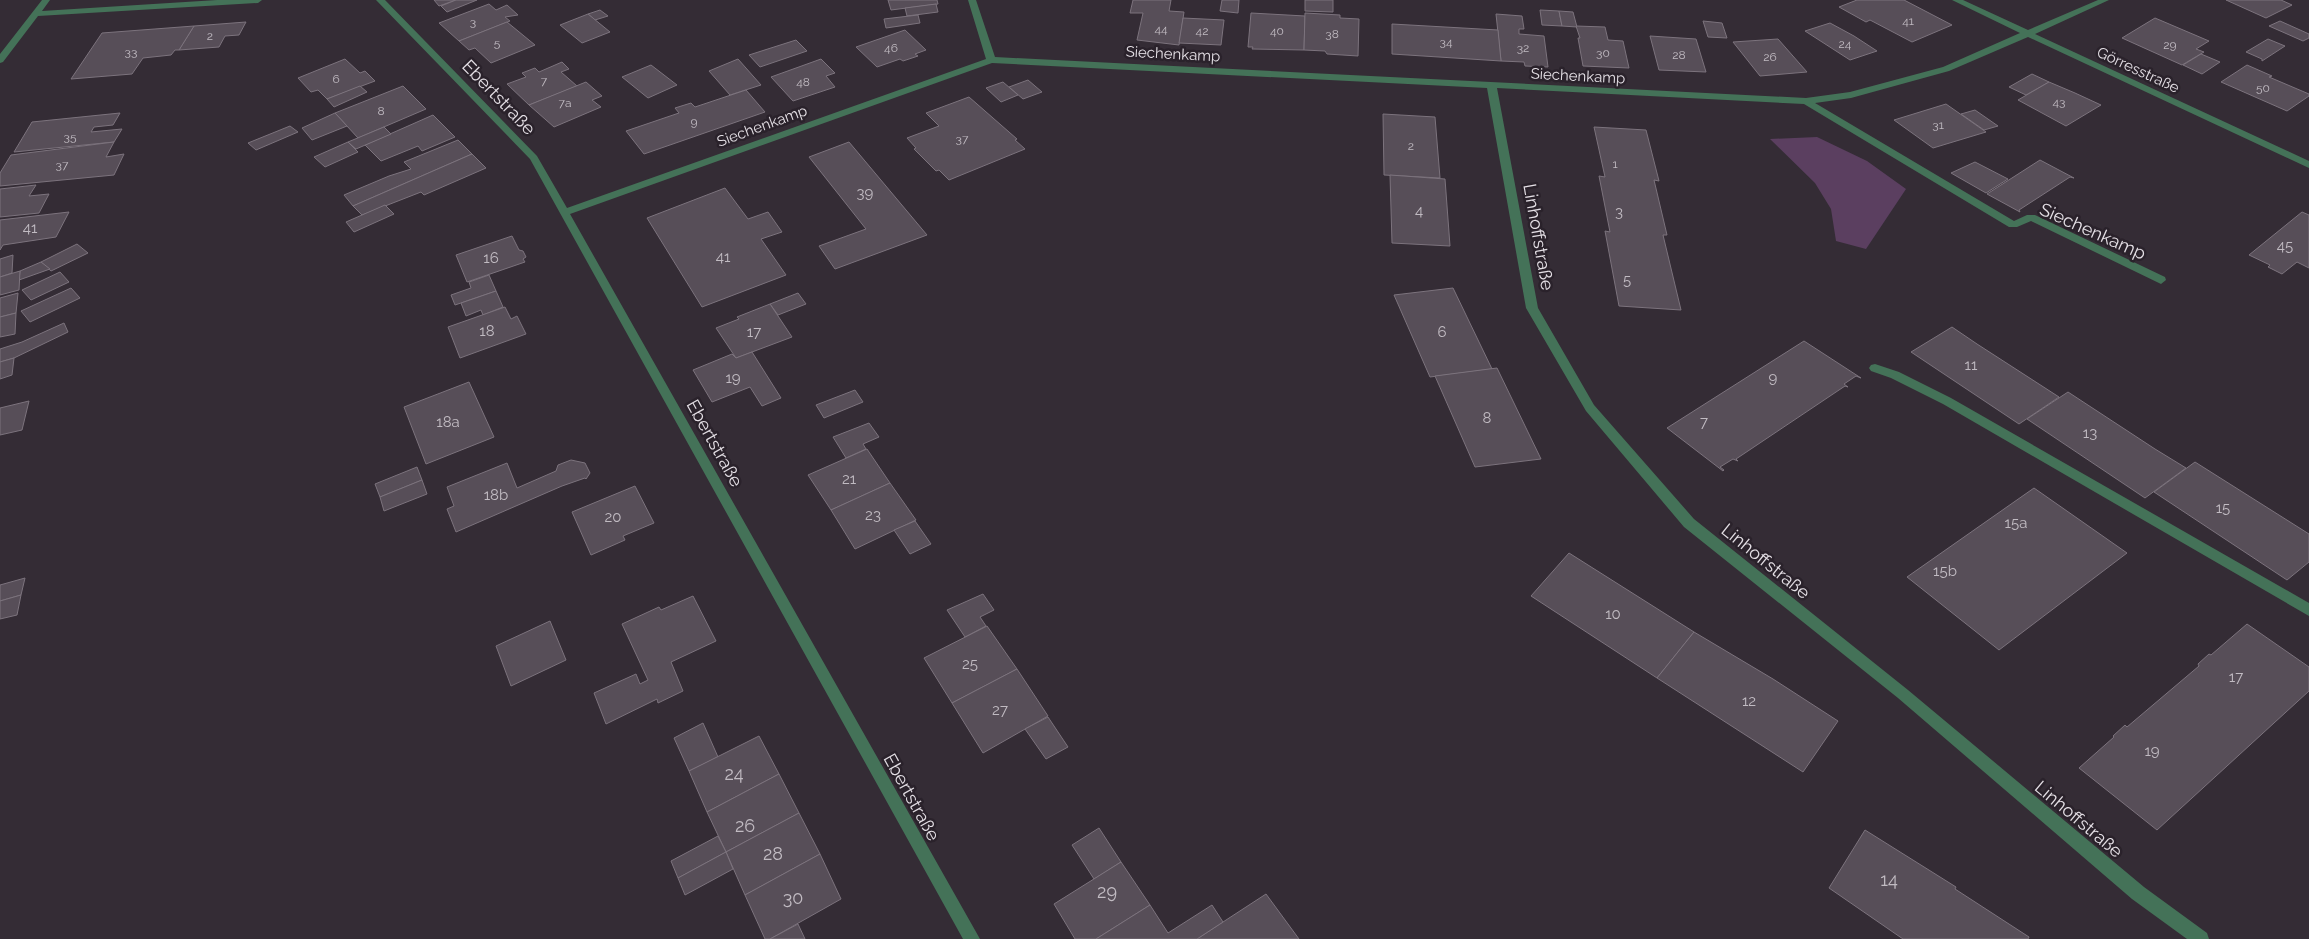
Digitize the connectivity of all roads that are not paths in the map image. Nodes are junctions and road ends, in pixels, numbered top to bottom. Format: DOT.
graph roads {
  1 [pos="46,0"];
  2 [pos="258,0"];
  3 [pos="380,0"];
  4 [pos="972,0"];
  5 [pos="1956,0"];
  6 [pos="2106,0"];
  7 [pos="35,14"];
  8 [pos="2028,34"];
  9 [pos="0,60"];
  10 [pos="991,60"];
  11 [pos="1492,87"];
  12 [pos="1806,101"];
  13 [pos="2309,164"];
  14 [pos="565,212"];
  15 [pos="2161,280"];
  16 [pos="1875,368"];
  17 [pos="2309,610"];
  18 [pos="972,939"];
  19 [pos="2201,939"];
  1 -- 7 [label="street"];
  2 -- 7 [label="street"];
  3 -- 14 [label="street, Ebertstraße"];
  4 -- 10 [label="street"];
  5 -- 8 [label="street, Görresstraße"];
  6 -- 8 [label="street, Siechenkamp"];
  7 -- 9 [label="street"];
  8 -- 12 [label="street, Siechenkamp"];
  8 -- 13 [label="street, Görresstraße"];
  10 -- 11 [label="street, Siechenkamp"];
  10 -- 14 [label="street, Siechenkamp"];
  11 -- 12 [label="street, Siechenkamp"];
  11 -- 19 [label="street, Linhoffstraße"];
  12 -- 15 [label="street, Siechenkamp"];
  14 -- 18 [label="street, Ebertstraße"];
  16 -- 17 [label="street"];
}
